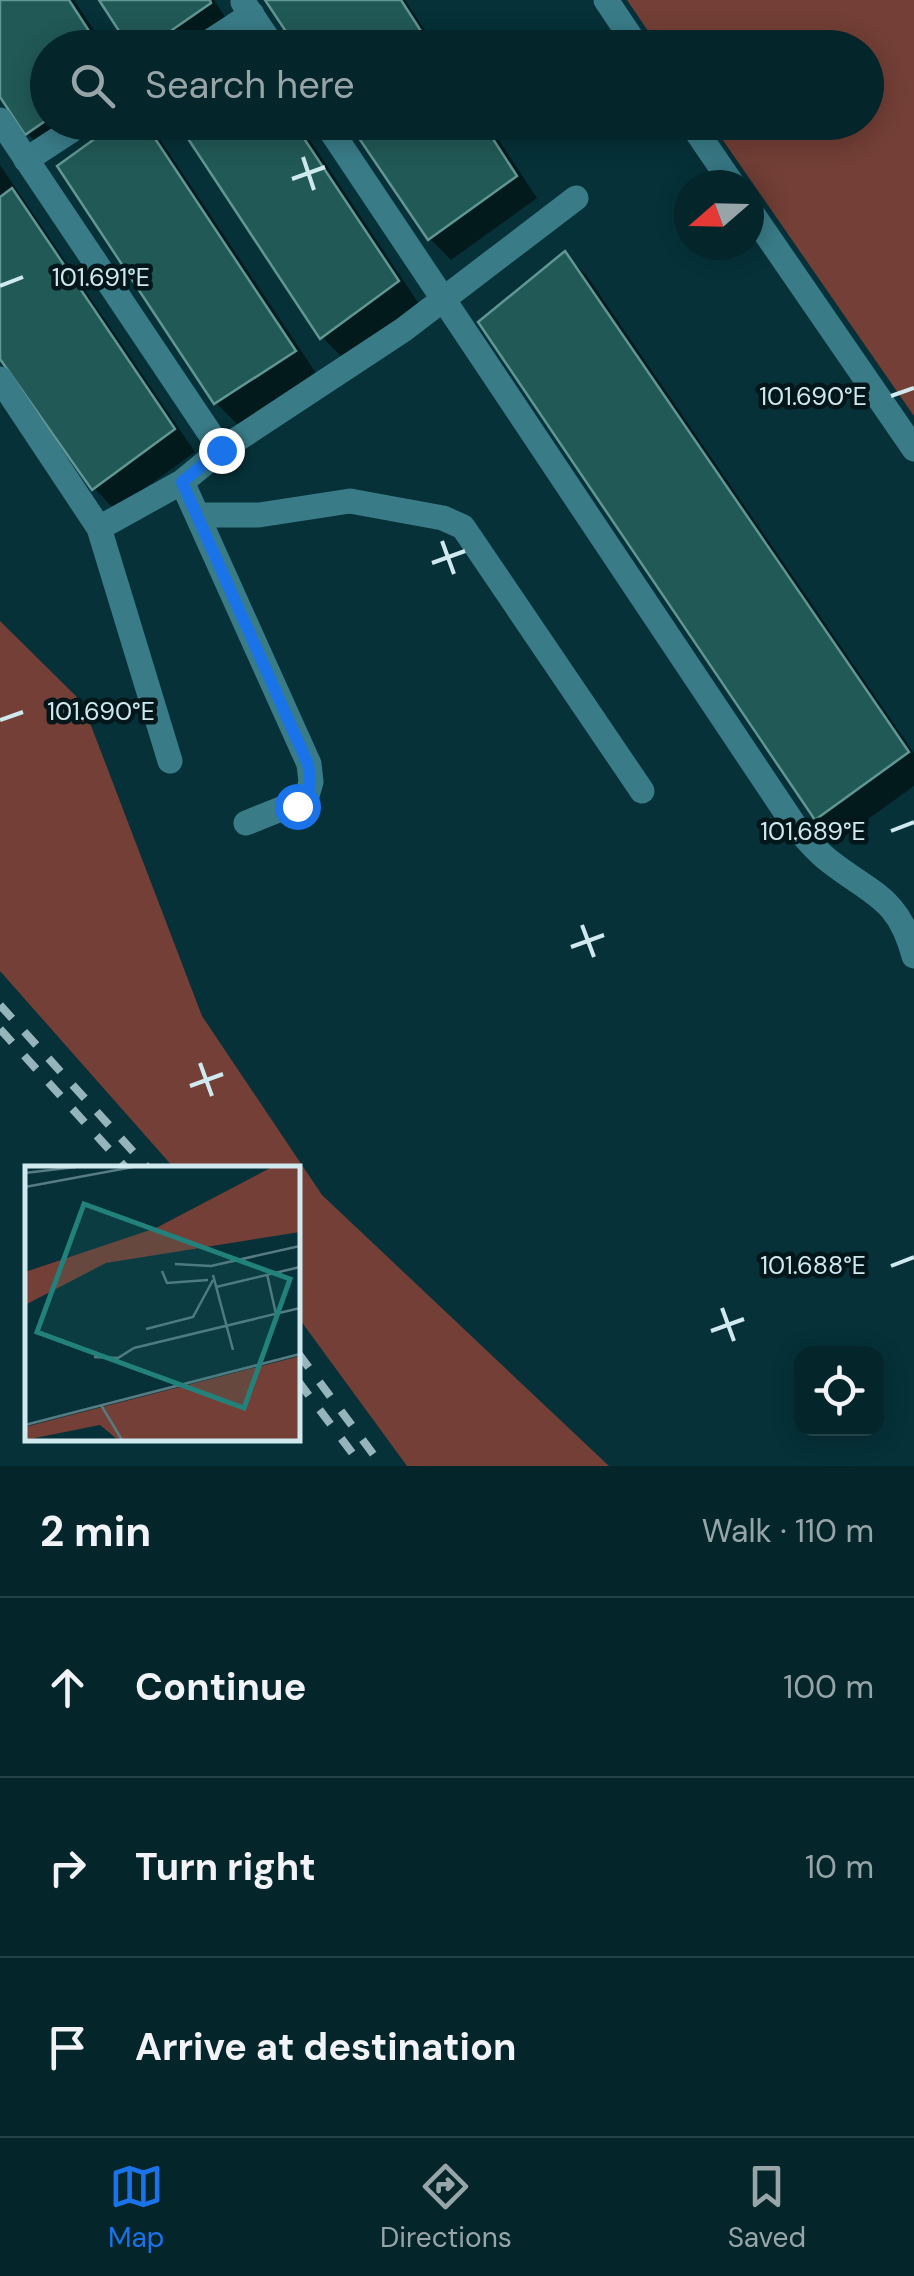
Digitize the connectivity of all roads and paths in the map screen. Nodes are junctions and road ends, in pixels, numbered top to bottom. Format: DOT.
graph roads {
  1 [pos="606,0"];
  2 [pos="247,7"];
  3 [pos="221,30"];
  4 [pos="262,30"];
  5 [pos="626,30"];
  6 [pos="0,120"];
  7 [pos="57,140"];
  8 [pos="337,140"];
  9 [pos="702,140"];
  10 [pos="26,160"];
  11 [pos="723,170"];
  12 [pos="576,198"];
  13 [pos="764,230"];
  14 [pos="442,297"];
  15 [pos="0,379"];
  16 [pos="914,449"];
  17 [pos="221,450"];
  18 [pos="182,482"];
  19 [pos="197,515"];
  20 [pos="100,528"];
  21 [pos="170,760"];
  22 [pos="642,791"];
  23 [pos="246,822"];
  24 [pos="914,956"];
  1 -- 5 [label="street"];
  2 -- 3 [label="street"];
  2 -- 4 [label="street"];
  6 -- 10 [label="street"];
  7 -- 10 [label="street"];
  8 -- 14 [label="street"];
  9 -- 11 [label="street"];
  10 -- 17 [label="street"];
  12 -- 14 [label="street"];
  13 -- 16 [label="street"];
  14 -- 17 [label="street"];
  14 -- 24 [label="street"];
  15 -- 20 [label="street"];
  17 -- 18 [label="street"];
  18 -- 19 [label="street"];
  18 -- 20 [label="street"];
  19 -- 22 [label="street"];
  19 -- 23 [label="street"];
  20 -- 21 [label="street"];
}
